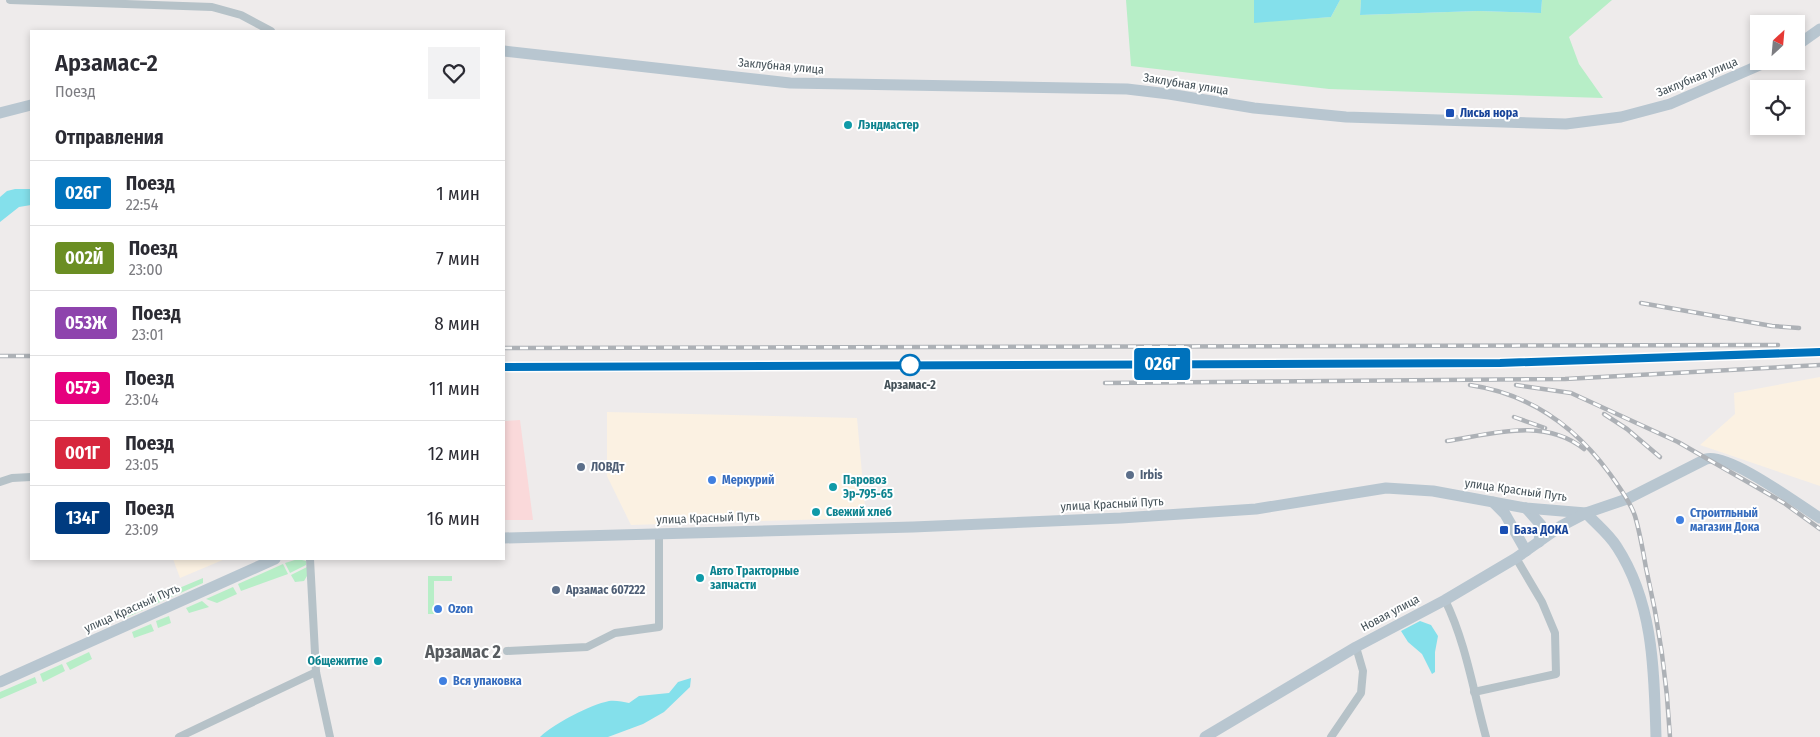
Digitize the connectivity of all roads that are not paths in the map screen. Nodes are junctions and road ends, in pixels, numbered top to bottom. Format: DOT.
graph roads {
  1 [pos="10,0"];
  2 [pos="1820,29"];
  3 [pos="269,30"];
  4 [pos="1805,40"];
  5 [pos="505,51"];
  6 [pos="1750,69"];
  7 [pos="30,105"];
  8 [pos="0,113"];
  9 [pos="30,478"];
  10 [pos="0,482"];
  11 [pos="1493,502"];
  12 [pos="1526,508"];
  13 [pos="1586,513"];
  14 [pos="1820,518"];
  15 [pos="659,534"];
  16 [pos="505,538"];
  17 [pos="1539,542"];
  18 [pos="1526,551"];
  19 [pos="1516,558"];
  20 [pos="273,560"];
  21 [pos="310,560"];
  22 [pos="1445,600"];
  23 [pos="1356,647"];
  24 [pos="507,651"];
  25 [pos="316,672"];
  26 [pos="0,682"];
  27 [pos="1474,692"];
  28 [pos="1333,736"];
  29 [pos="180,737"];
  30 [pos="330,737"];
  31 [pos="1206,737"];
  32 [pos="1486,737"];
  33 [pos="1656,737"];
  1 -- 3 [label="street"];
  2 -- 4 [label="main road"];
  5 -- 6 [label="main road, Заклубная улица"];
  7 -- 8 [label="main road"];
  9 -- 10 [label="street"];
  11 -- 12 [label="main road, улица Красный Путь"];
  11 -- 15 [label="main road, улица Красный Путь"];
  11 -- 18 [label="main road"];
  12 -- 13 [label="main road, улица Красный Путь"];
  12 -- 17 [label="main road"];
  13 -- 14 [label="main road, улица Красный Путь"];
  13 -- 17 [label="main road, Новая улица"];
  13 -- 33 [label="main road"];
  15 -- 16 [label="main road, улица Красный Путь"];
  15 -- 24 [label="street"];
  17 -- 18 [label="main road, Новая улица"];
  18 -- 19 [label="main road, Новая улица"];
  19 -- 22 [label="main road, Новая улица"];
  19 -- 27 [label="street"];
  20 -- 26 [label="main road, улица Красный Путь"];
  21 -- 25 [label="street"];
  22 -- 23 [label="main road, Новая улица"];
  22 -- 27 [label="street"];
  23 -- 28 [label="street"];
  23 -- 31 [label="main road, Новая улица"];
  25 -- 29 [label="street"];
  25 -- 30 [label="street"];
  27 -- 32 [label="street"];
}
